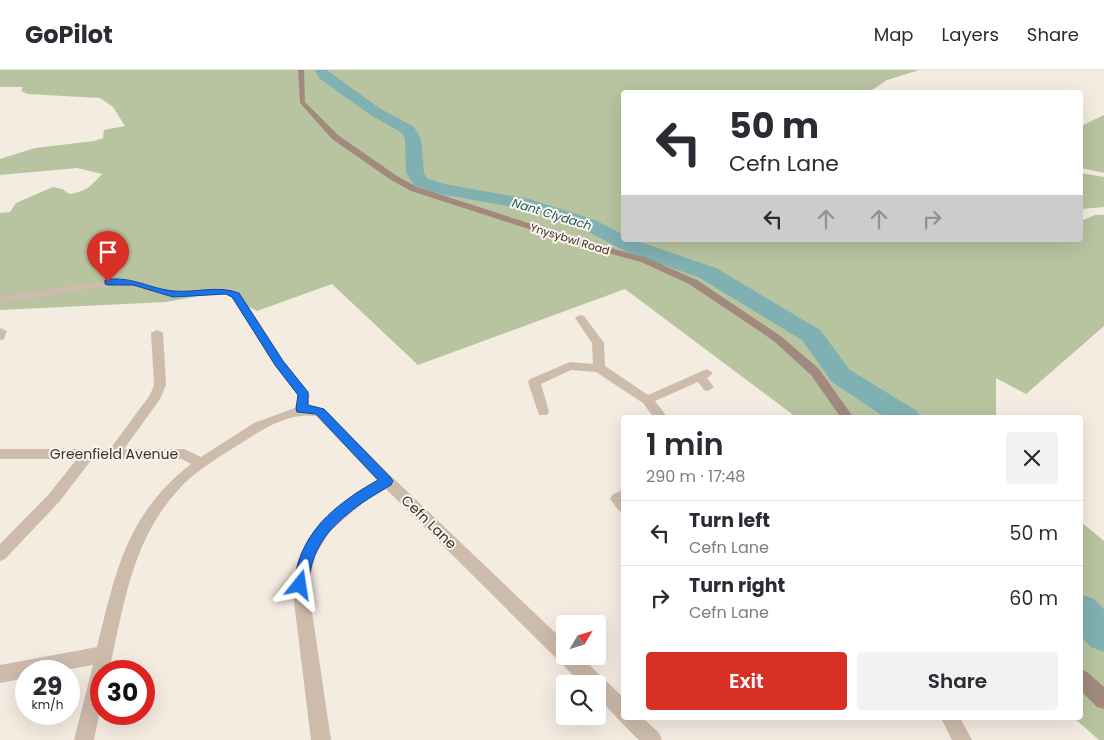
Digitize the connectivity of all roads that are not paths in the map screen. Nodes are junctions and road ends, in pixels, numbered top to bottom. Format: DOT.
graph roads {
  1 [pos="301,70"];
  2 [pos="0,300"];
  3 [pos="580,318"];
  4 [pos="157,333"];
  5 [pos="599,368"];
  6 [pos="708,387"];
  7 [pos="647,400"];
  8 [pos="302,409"];
  9 [pos="543,412"];
  10 [pos="660,415"];
  11 [pos="846,415"];
  12 [pos="115,452"];
  13 [pos="0,454"];
  14 [pos="88,455"];
  15 [pos="201,463"];
  16 [pos="387,481"];
  17 [pos="0,554"];
  18 [pos="556,645"];
  19 [pos="104,654"];
  20 [pos="576,665"];
  21 [pos="0,674"];
  22 [pos="586,675"];
  23 [pos="1083,680"];
  24 [pos="606,694"];
  25 [pos="1104,700"];
  26 [pos="621,708"];
  27 [pos="632,720"];
  28 [pos="951,720"];
  29 [pos="645,737"];
  30 [pos="84,740"];
  31 [pos="321,740"];
  32 [pos="962,740"];
  1 -- 11 [label="main road, Ynysybwl Road"];
  2 -- 8 [label="street"];
  3 -- 5 [label="street"];
  4 -- 12 [label="street"];
  5 -- 7 [label="street"];
  5 -- 9 [label="street"];
  6 -- 7 [label="street"];
  7 -- 10 [label="street"];
  8 -- 15 [label="street"];
  8 -- 16 [label="street, Cefn Lane"];
  12 -- 14 [label="street, Greenfield Avenue"];
  12 -- 15 [label="street, Greenfield Avenue"];
  13 -- 14 [label="street, Greenfield Avenue"];
  14 -- 17 [label="street"];
  15 -- 19 [label="street"];
  16 -- 18 [label="street, Cefn Lane"];
  16 -- 31 [label="street"];
  19 -- 21 [label="street"];
  19 -- 30 [label="street"];
  20 -- 22 [label="street, Cefn Lane"];
  23 -- 25 [label="main road"];
  24 -- 26 [label="street, Cefn Lane"];
  27 -- 29 [label="street"];
  28 -- 32 [label="street"];
}
